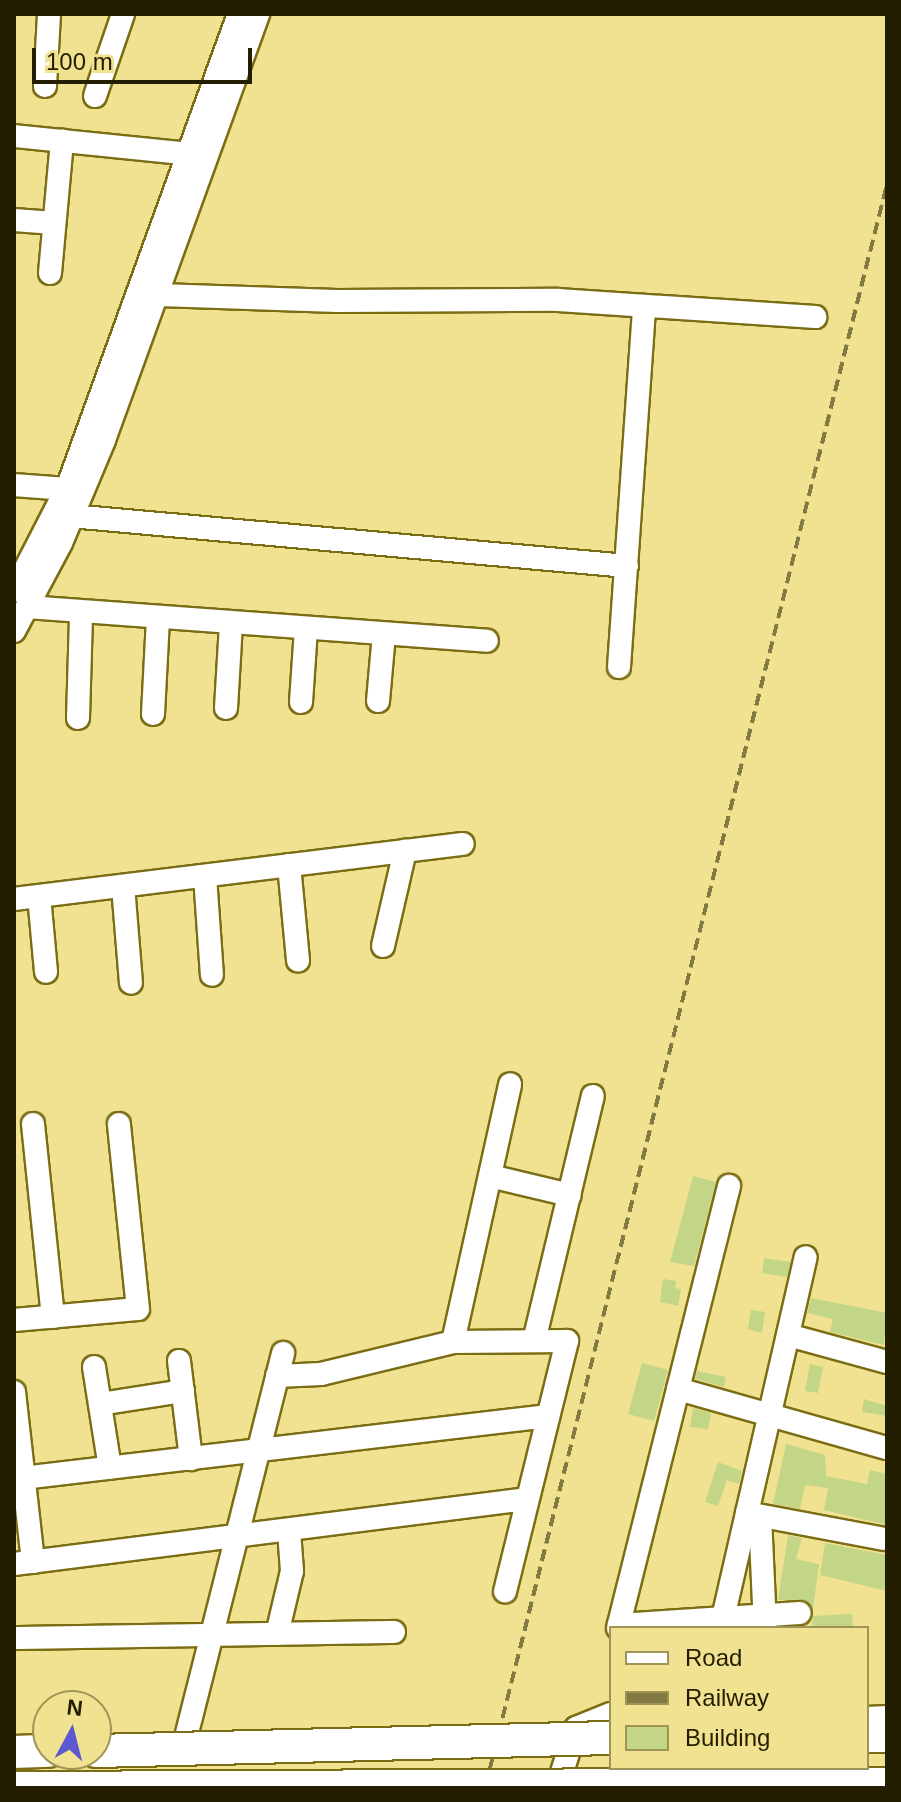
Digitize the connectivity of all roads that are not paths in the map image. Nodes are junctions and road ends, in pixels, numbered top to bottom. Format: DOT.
graph roads {
  1 [pos="49,14"];
  2 [pos="123,14"];
  3 [pos="239,14"];
  4 [pos="258,14"];
  5 [pos="45,86"];
  6 [pos="95,96"];
  7 [pos="14,136"];
  8 [pos="62,141"];
  9 [pos="191,154"];
  10 [pos="14,220"];
  11 [pos="54,223"];
  12 [pos="50,273"];
  13 [pos="159,295"];
  14 [pos="644,306"];
  15 [pos="815,317"];
  16 [pos="14,485"];
  17 [pos="75,488"];
  18 [pos="64,516"];
  19 [pos="627,566"];
  20 [pos="19,588"];
  21 [pos="81,614"];
  22 [pos="158,619"];
  23 [pos="231,624"];
  24 [pos="306,629"];
  25 [pos="14,631"];
  26 [pos="384,634"];
  27 [pos="487,641"];
  28 [pos="619,667"];
  29 [pos="378,701"];
  30 [pos="301,702"];
  31 [pos="226,708"];
  32 [pos="153,714"];
  33 [pos="78,718"];
  34 [pos="463,844"];
  35 [pos="405,851"];
  36 [pos="289,865"];
  37 [pos="205,876"];
  38 [pos="123,886"];
  39 [pos="39,896"];
  40 [pos="14,899"];
  41 [pos="383,946"];
  42 [pos="298,961"];
  43 [pos="46,972"];
  44 [pos="212,975"];
  45 [pos="131,983"];
  46 [pos="510,1084"];
  47 [pos="593,1096"];
  48 [pos="33,1124"];
  49 [pos="119,1124"];
  50 [pos="490,1176"];
  51 [pos="729,1186"];
  52 [pos="570,1195"];
  53 [pos="806,1257"];
  54 [pos="53,1317"];
  55 [pos="14,1320"];
  56 [pos="788,1335"];
  57 [pos="534,1341"];
  58 [pos="453,1342"];
  59 [pos="283,1353"];
  60 [pos="179,1361"];
  61 [pos="887,1362"];
  62 [pos="94,1367"];
  63 [pos="277,1376"];
  64 [pos="678,1389"];
  65 [pos="183,1391"];
  66 [pos="14,1392"];
  67 [pos="100,1404"];
  68 [pos="769,1415"];
  69 [pos="548,1416"];
  70 [pos="887,1448"];
  71 [pos="258,1451"];
  72 [pos="191,1459"];
  73 [pos="110,1468"];
  74 [pos="19,1479"];
  75 [pos="527,1499"];
  76 [pos="753,1514"];
  77 [pos="289,1531"];
  78 [pos="236,1537"];
  79 [pos="884,1539"];
  80 [pos="24,1563"];
  81 [pos="505,1591"];
  82 [pos="800,1613"];
  83 [pos="723,1618"];
  84 [pos="764,1622"];
  85 [pos="619,1626"];
  86 [pos="394,1632"];
  87 [pos="277,1634"];
  88 [pos="211,1635"];
  89 [pos="14,1638"];
  90 [pos="609,1714"];
  91 [pos="609,1714"];
  92 [pos="576,1728"];
  93 [pos="187,1733"];
  94 [pos="112,1735"];
  95 [pos="112,1750"];
  96 [pos="887,1784"];
  97 [pos="14,1788"];
  98 [pos="557,1788"];
  1 -- 5 [label="street"];
  2 -- 6 [label="street"];
  3 -- 9 [label="street"];
  4 -- 13 [label="street"];
  7 -- 8 [label="street"];
  8 -- 9 [label="street"];
  8 -- 11 [label="street"];
  9 -- 17 [label="street"];
  10 -- 11 [label="street"];
  11 -- 12 [label="street"];
  13 -- 14 [label="street"];
  13 -- 17 [label="street"];
  14 -- 15 [label="street"];
  14 -- 19 [label="street"];
  16 -- 17 [label="street"];
  17 -- 18 [label="street"];
  18 -- 19 [label="street"];
  18 -- 20 [label="street"];
  18 -- 20 [label="street"];
  19 -- 28 [label="street"];
  20 -- 21 [label="street"];
  20 -- 25 [label="street"];
  21 -- 22 [label="street"];
  21 -- 33 [label="street"];
  22 -- 23 [label="street"];
  22 -- 32 [label="street"];
  23 -- 24 [label="street"];
  23 -- 31 [label="street"];
  24 -- 26 [label="street"];
  24 -- 30 [label="street"];
  26 -- 27 [label="street"];
  26 -- 29 [label="street"];
  34 -- 35 [label="street"];
  35 -- 36 [label="street"];
  35 -- 41 [label="street"];
  36 -- 37 [label="street"];
  36 -- 42 [label="street"];
  37 -- 38 [label="street"];
  37 -- 44 [label="street"];
  38 -- 39 [label="street"];
  38 -- 45 [label="street"];
  39 -- 40 [label="street"];
  39 -- 43 [label="street"];
  46 -- 50 [label="street"];
  47 -- 52 [label="street"];
  48 -- 54 [label="street"];
  49 -- 54 [label="street"];
  50 -- 52 [label="street"];
  50 -- 58 [label="street"];
  51 -- 64 [label="street"];
  52 -- 57 [label="street"];
  53 -- 56 [label="street"];
  54 -- 55 [label="street"];
  56 -- 61 [label="street"];
  56 -- 68 [label="street"];
  57 -- 58 [label="street"];
  57 -- 69 [label="street"];
  58 -- 63 [label="street"];
  59 -- 63 [label="street"];
  60 -- 65 [label="street"];
  62 -- 67 [label="street"];
  63 -- 71 [label="street"];
  64 -- 68 [label="street"];
  64 -- 85 [label="street"];
  65 -- 67 [label="street"];
  65 -- 72 [label="street"];
  66 -- 74 [label="street"];
  67 -- 73 [label="street"];
  68 -- 70 [label="street"];
  68 -- 76 [label="street"];
  69 -- 71 [label="street"];
  69 -- 75 [label="street"];
  71 -- 72 [label="street"];
  71 -- 78 [label="street"];
  72 -- 73 [label="street"];
  73 -- 74 [label="street"];
  74 -- 80 [label="street"];
  75 -- 77 [label="street"];
  75 -- 81 [label="street"];
  76 -- 79 [label="street"];
  76 -- 83 [label="street"];
  76 -- 84 [label="street"];
  77 -- 78 [label="street"];
  77 -- 87 [label="street"];
  78 -- 80 [label="street"];
  78 -- 88 [label="street"];
  82 -- 84 [label="street"];
  83 -- 84 [label="street"];
  83 -- 85 [label="street"];
  86 -- 87 [label="street"];
  87 -- 88 [label="street"];
  88 -- 89 [label="street"];
  88 -- 93 [label="street"];
  90 -- 92 [label="street"];
  91 -- 95 [label="highway, bridge"];
  92 -- 93 [label="street"];
  92 -- 98 [label="street"];
  93 -- 94 [label="street"];
  96 -- 97 [label="highway, bridge"];
}
